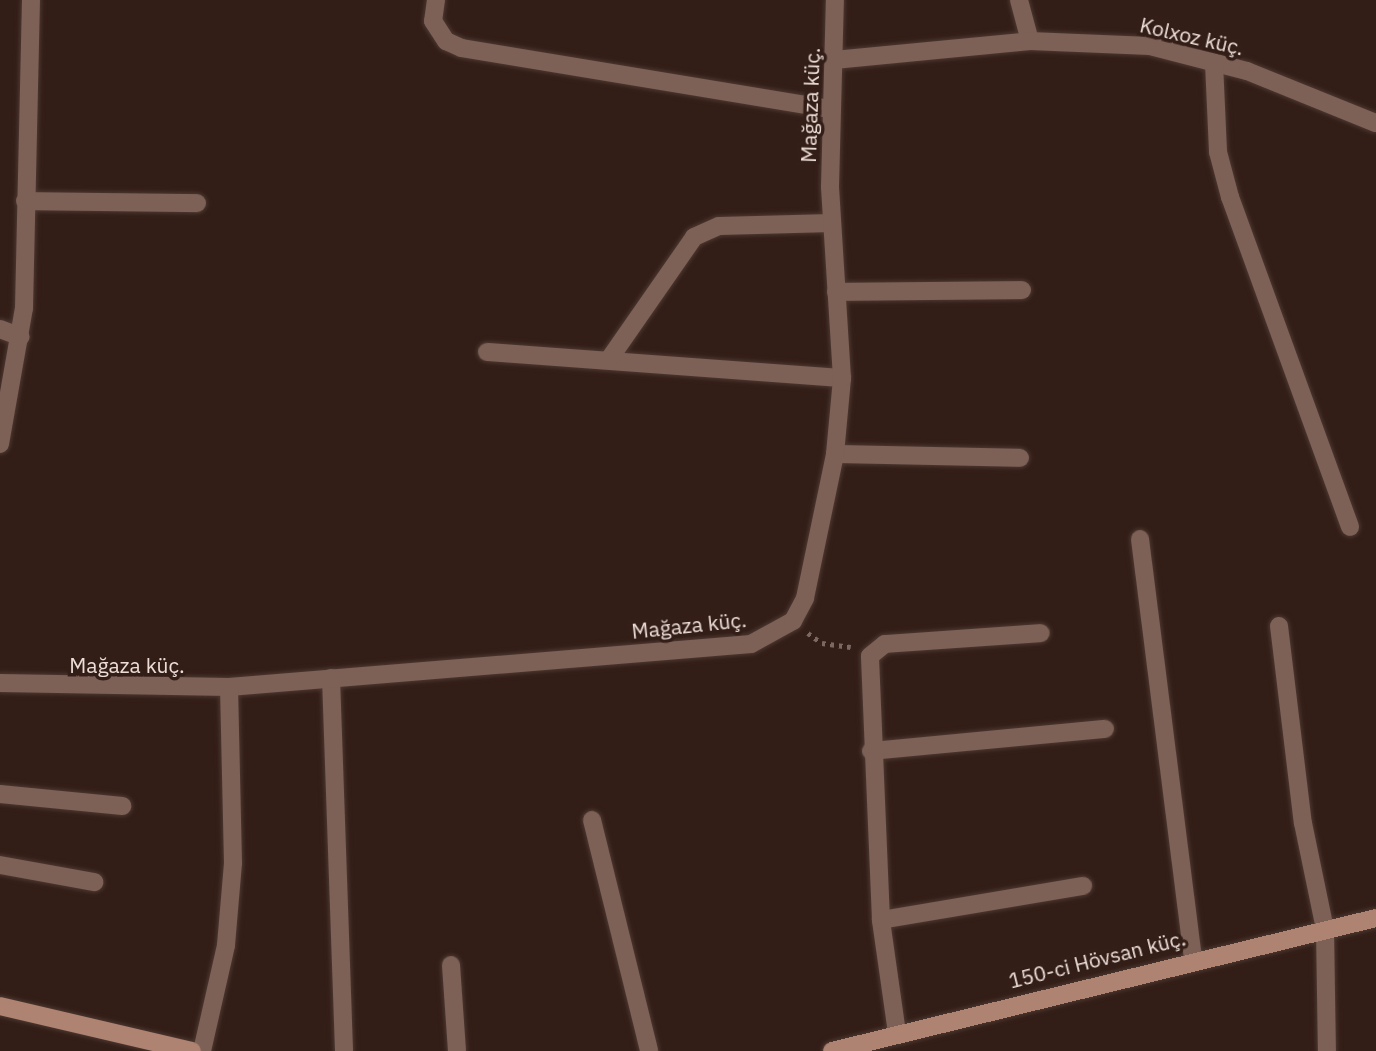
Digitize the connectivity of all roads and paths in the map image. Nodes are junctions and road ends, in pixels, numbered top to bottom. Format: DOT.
graph roads {
  1 [pos="31,0"];
  2 [pos="436,0"];
  3 [pos="835,0"];
  4 [pos="1019,0"];
  5 [pos="1031,40"];
  6 [pos="834,60"];
  7 [pos="1214,63"];
  8 [pos="831,109"];
  9 [pos="1376,123"];
  10 [pos="25,201"];
  11 [pos="197,203"];
  12 [pos="832,223"];
  13 [pos="1022,290"];
  14 [pos="836,292"];
  15 [pos="0,330"];
  16 [pos="21,337"];
  17 [pos="487,352"];
  18 [pos="610,358"];
  19 [pos="842,377"];
  20 [pos="0,444"];
  21 [pos="835,454"];
  22 [pos="1020,458"];
  23 [pos="1350,527"];
  24 [pos="1140,539"];
  25 [pos="793,621"];
  26 [pos="1279,626"];
  27 [pos="1041,633"];
  28 [pos="873,650"];
  29 [pos="331,678"];
  30 [pos="0,683"];
  31 [pos="229,687"];
  32 [pos="1105,729"];
  33 [pos="871,751"];
  34 [pos="0,794"];
  35 [pos="122,806"];
  36 [pos="592,820"];
  37 [pos="0,865"];
  38 [pos="94,882"];
  39 [pos="1083,886"];
  40 [pos="1376,918"];
  41 [pos="881,920"];
  42 [pos="1325,929"];
  43 [pos="1193,959"];
  44 [pos="451,965"];
  45 [pos="0,1006"];
  46 [pos="897,1033"];
  47 [pos="192,1051"];
  48 [pos="202,1051"];
  49 [pos="344,1051"];
  50 [pos="457,1051"];
  51 [pos="649,1051"];
  52 [pos="831,1051"];
  53 [pos="1327,1051"];
  1 -- 10 [label="street"];
  2 -- 8 [label="street"];
  3 -- 6 [label="street, Mağaza küç."];
  4 -- 5 [label="street"];
  5 -- 6 [label="street, Kolxoz küç."];
  5 -- 7 [label="street, Kolxoz küç."];
  6 -- 8 [label="street, Mağaza küç."];
  7 -- 9 [label="street, Kolxoz küç."];
  7 -- 23 [label="street"];
  8 -- 12 [label="street, Mağaza küç."];
  10 -- 11 [label="street"];
  10 -- 16 [label="street"];
  12 -- 14 [label="street, Mağaza küç."];
  12 -- 18 [label="street"];
  13 -- 14 [label="street"];
  14 -- 19 [label="street, Mağaza küç."];
  15 -- 16 [label="street"];
  16 -- 20 [label="street"];
  17 -- 18 [label="street"];
  18 -- 19 [label="street"];
  19 -- 21 [label="street, Mağaza küç."];
  21 -- 22 [label="street"];
  21 -- 25 [label="street, Mağaza küç."];
  24 -- 43 [label="street"];
  25 -- 28 [label="path"];
  25 -- 29 [label="street, Mağaza küç."];
  26 -- 42 [label="street"];
  27 -- 28 [label="street"];
  28 -- 33 [label="street"];
  29 -- 31 [label="street, Mağaza küç."];
  29 -- 49 [label="street"];
  30 -- 31 [label="street, Mağaza küç."];
  31 -- 48 [label="street"];
  32 -- 33 [label="street"];
  33 -- 41 [label="street"];
  34 -- 35 [label="street"];
  36 -- 51 [label="street"];
  37 -- 38 [label="street"];
  39 -- 41 [label="street"];
  40 -- 42 [label="main road, 150-ci Hövsan küç."];
  41 -- 46 [label="street"];
  42 -- 43 [label="main road, 150-ci Hövsan küç."];
  42 -- 53 [label="street"];
  43 -- 46 [label="main road, 150-ci Hövsan küç."];
  44 -- 50 [label="street"];
  45 -- 47 [label="main road"];
  46 -- 52 [label="main road, 150-ci Hövsan küç."];
}
